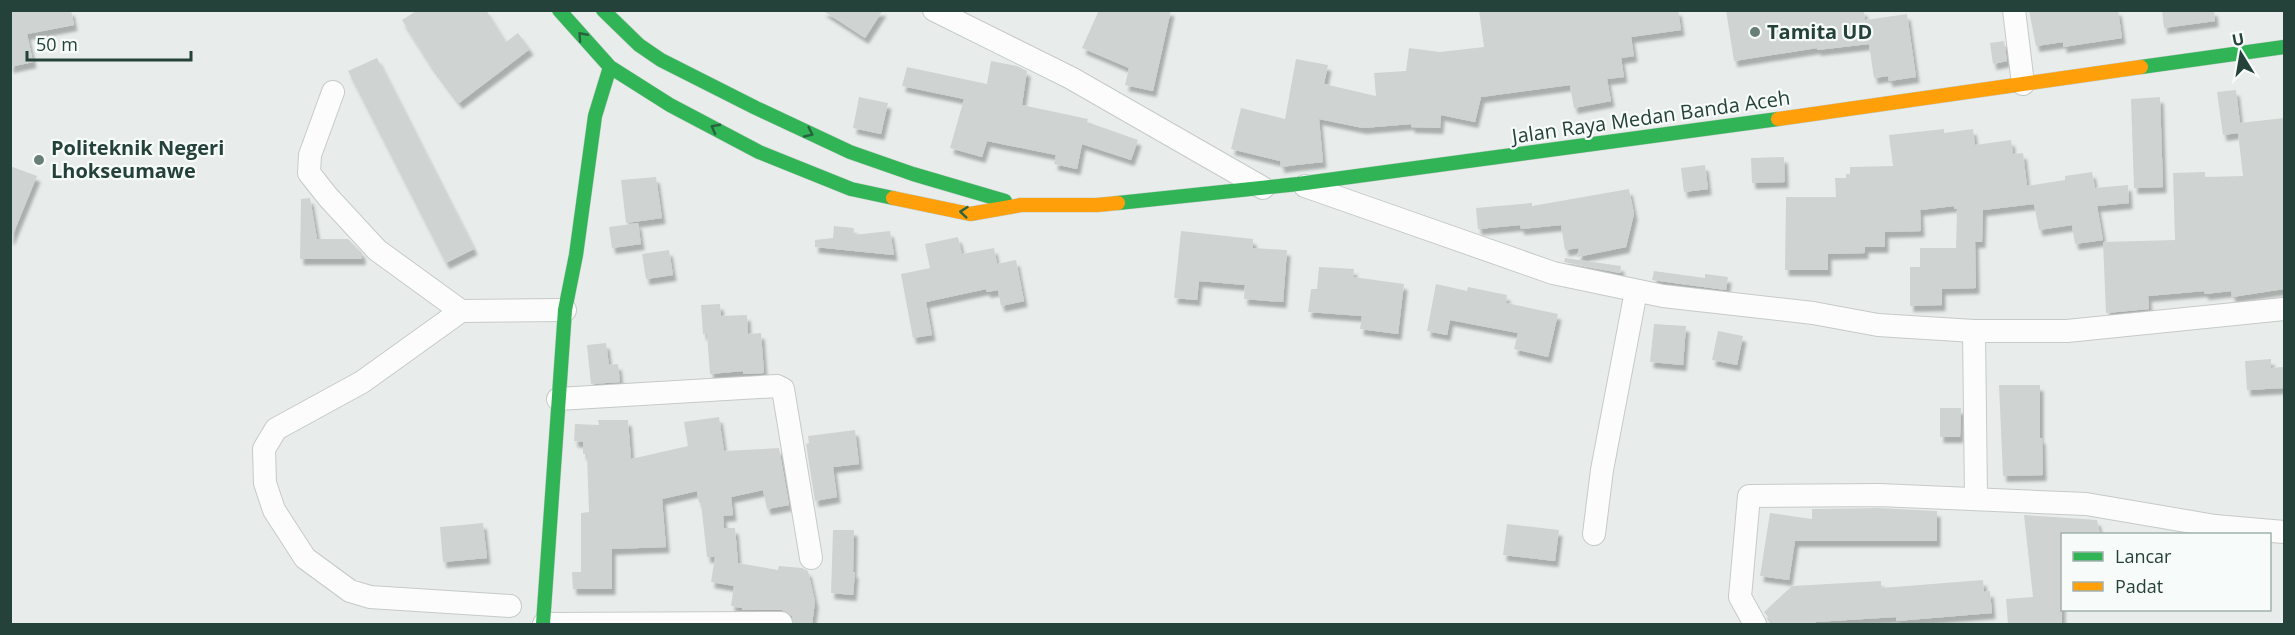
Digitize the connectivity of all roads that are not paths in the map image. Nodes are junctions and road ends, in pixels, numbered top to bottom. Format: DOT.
graph roads {
  1 [pos="559,10"];
  2 [pos="603,10"];
  3 [pos="934,10"];
  4 [pos="2014,10"];
  5 [pos="2284,47"];
  6 [pos="610,67"];
  7 [pos="2023,84"];
  8 [pos="333,92"];
  9 [pos="1298,184"];
  10 [pos="1263,188"];
  11 [pos="1022,205"];
  12 [pos="1636,291"];
  13 [pos="2284,309"];
  14 [pos="565,310"];
  15 [pos="462,311"];
  16 [pos="1974,331"];
  17 [pos="558,399"];
  18 [pos="1976,498"];
  19 [pos="2284,532"];
  20 [pos="1594,534"];
  21 [pos="810,558"];
  22 [pos="510,606"];
  23 [pos="782,623"];
  24 [pos="544,624"];
  25 [pos="751,624"];
  26 [pos="1755,624"];
  6 -- 1 [label="main road, Jalan Raya Medan Banda Aceh, one-way"];
  2 -- 11 [label="main road, Jalan Raya Medan Banda Aceh, one-way"];
  3 -- 10 [label="street"];
  4 -- 7 [label="street"];
  5 -- 7 [label="main road, Jalan Raya Medan Banda Aceh"];
  11 -- 6 [label="main road, Jalan Raya Medan Banda Aceh, one-way"];
  6 -- 14 [label="main road"];
  7 -- 9 [label="main road, Jalan Raya Medan Banda Aceh"];
  8 -- 15 [label="street"];
  9 -- 10 [label="main road, Jalan Raya Medan Banda Aceh"];
  9 -- 12 [label="street"];
  10 -- 11 [label="main road, Jalan Raya Medan Banda Aceh"];
  12 -- 16 [label="street"];
  12 -- 20 [label="street"];
  13 -- 16 [label="street"];
  14 -- 15 [label="street"];
  14 -- 17 [label="main road"];
  15 -- 22 [label="street"];
  16 -- 18 [label="street"];
  17 -- 21 [label="street"];
  17 -- 24 [label="main road"];
  18 -- 19 [label="street"];
  18 -- 26 [label="street"];
  23 -- 25 [label="street"];
  24 -- 25 [label="street"];
}
